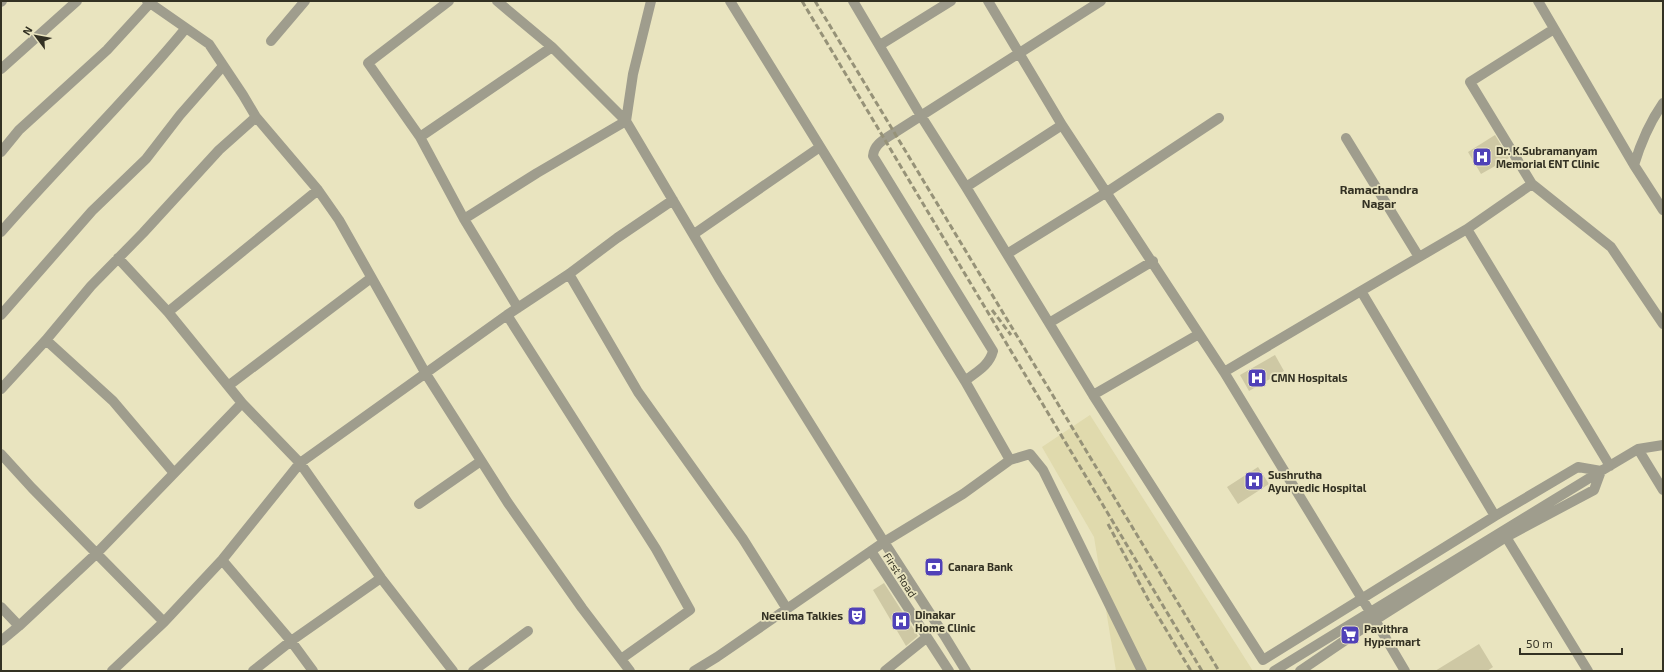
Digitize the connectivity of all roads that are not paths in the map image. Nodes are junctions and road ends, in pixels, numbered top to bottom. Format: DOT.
graph roads {
  1 [pos="77,1"];
  2 [pos="305,1"];
  3 [pos="450,1"];
  4 [pos="497,1"];
  5 [pos="651,1"];
  6 [pos="730,1"];
  7 [pos="853,1"];
  8 [pos="951,1"];
  9 [pos="988,1"];
  10 [pos="1101,1"];
  11 [pos="1538,1"];
  12 [pos="148,2"];
  13 [pos="186,28"];
  14 [pos="1554,29"];
  15 [pos="271,41"];
  16 [pos="880,45"];
  17 [pos="552,46"];
  18 [pos="1019,53"];
  19 [pos="223,66"];
  20 [pos="1,69"];
  21 [pos="1663,103"];
  22 [pos="920,116"];
  23 [pos="256,117"];
  24 [pos="1219,118"];
  25 [pos="626,121"];
  26 [pos="1062,125"];
  27 [pos="420,137"];
  28 [pos="1346,138"];
  29 [pos="820,147"];
  30 [pos="1,152"];
  31 [pos="1634,165"];
  32 [pos="1532,184"];
  33 [pos="966,187"];
  34 [pos="318,190"];
  35 [pos="1107,192"];
  36 [pos="674,200"];
  37 [pos="1663,210"];
  38 [pos="464,219"];
  39 [pos="1467,229"];
  40 [pos="1,232"];
  41 [pos="694,234"];
  42 [pos="1007,254"];
  43 [pos="1420,257"];
  44 [pos="118,258"];
  45 [pos="1153,261"];
  46 [pos="568,274"];
  47 [pos="371,278"];
  48 [pos="1361,291"];
  49 [pos="518,308"];
  50 [pos="168,312"];
  51 [pos="507,315"];
  52 [pos="1,316"];
  53 [pos="1049,323"];
  54 [pos="1663,324"];
  55 [pos="1199,334"];
  56 [pos="46,340"];
  57 [pos="1224,372"];
  58 [pos="426,374"];
  59 [pos="966,381"];
  60 [pos="228,386"];
  61 [pos="1,389"];
  62 [pos="1093,395"];
  63 [pos="242,403"];
  64 [pos="1663,445"];
  65 [pos="1638,449"];
  66 [pos="1,454"];
  67 [pos="1010,460"];
  68 [pos="481,461"];
  69 [pos="300,463"];
  70 [pos="1605,468"];
  71 [pos="174,473"];
  72 [pos="1663,490"];
  73 [pos="419,504"];
  74 [pos="1495,516"];
  75 [pos="1506,537"];
  76 [pos="884,542"];
  77 [pos="871,552"];
  78 [pos="96,554"];
  79 [pos="222,560"];
  80 [pos="381,578"];
  81 [pos="1362,599"];
  82 [pos="1,607"];
  83 [pos="787,609"];
  84 [pos="1375,620"];
  85 [pos="164,622"];
  86 [pos="19,626"];
  87 [pos="528,631"];
  88 [pos="926,638"];
  89 [pos="1,641"];
  90 [pos="291,641"];
  91 [pos="621,659"];
  92 [pos="112,671"];
  93 [pos="252,671"];
  94 [pos="313,671"];
  95 [pos="453,671"];
  96 [pos="473,671"];
  97 [pos="630,671"];
  98 [pos="694,671"];
  99 [pos="885,671"];
  100 [pos="949,671"];
  101 [pos="966,671"];
  102 [pos="1142,671"];
  103 [pos="1274,671"];
  104 [pos="1300,671"];
  105 [pos="1405,671"];
  106 [pos="1588,671"];
  1 -- 20 [label="street"];
  2 -- 15 [label="street"];
  3 -- 27 [label="street"];
  4 -- 17 [label="street"];
  5 -- 25 [label="street"];
  6 -- 29 [label="street"];
  7 -- 16 [label="street"];
  8 -- 16 [label="street"];
  9 -- 18 [label="street"];
  10 -- 18 [label="street"];
  11 -- 14 [label="street"];
  12 -- 13 [label="street"];
  12 -- 30 [label="street"];
  13 -- 19 [label="street"];
  13 -- 40 [label="street"];
  14 -- 31 [label="street"];
  14 -- 32 [label="street"];
  16 -- 22 [label="street"];
  17 -- 25 [label="street"];
  17 -- 27 [label="street"];
  18 -- 22 [label="street"];
  18 -- 26 [label="street"];
  19 -- 23 [label="street"];
  19 -- 52 [label="street"];
  21 -- 31 [label="street"];
  22 -- 33 [label="street"];
  22 -- 59 [label="street"];
  23 -- 34 [label="street"];
  23 -- 44 [label="street"];
  24 -- 35 [label="street"];
  25 -- 36 [label="street"];
  25 -- 38 [label="street"];
  26 -- 33 [label="street"];
  26 -- 35 [label="street"];
  27 -- 38 [label="street"];
  28 -- 43 [label="street"];
  29 -- 41 [label="street"];
  29 -- 59 [label="street"];
  31 -- 37 [label="street"];
  32 -- 39 [label="street"];
  32 -- 54 [label="street"];
  33 -- 42 [label="street"];
  34 -- 47 [label="street"];
  34 -- 50 [label="street"];
  35 -- 42 [label="street"];
  35 -- 45 [label="street"];
  36 -- 41 [label="street"];
  36 -- 46 [label="street"];
  38 -- 49 [label="street"];
  39 -- 43 [label="street"];
  39 -- 70 [label="street"];
  41 -- 76 [label="street"];
  42 -- 53 [label="street"];
  43 -- 48 [label="street"];
  44 -- 50 [label="street"];
  44 -- 56 [label="street"];
  45 -- 53 [label="street"];
  45 -- 55 [label="street"];
  46 -- 49 [label="street"];
  46 -- 83 [label="street"];
  47 -- 58 [label="street"];
  47 -- 60 [label="street"];
  48 -- 57 [label="street"];
  48 -- 74 [label="street"];
  49 -- 51 [label="street"];
  50 -- 60 [label="street"];
  51 -- 58 [label="street"];
  51 -- 91 [label="street"];
  53 -- 62 [label="street"];
  55 -- 57 [label="street"];
  55 -- 62 [label="street"];
  56 -- 61 [label="street"];
  56 -- 71 [label="street"];
  57 -- 81 [label="street"];
  58 -- 68 [label="street"];
  58 -- 69 [label="street"];
  59 -- 67 [label="street"];
  60 -- 63 [label="street"];
  62 -- 81 [label="street"];
  63 -- 69 [label="street"];
  63 -- 71 [label="street"];
  64 -- 65 [label="street"];
  65 -- 70 [label="street"];
  65 -- 72 [label="street"];
  66 -- 78 [label="street"];
  67 -- 76 [label="street"];
  67 -- 102 [label="street"];
  68 -- 73 [label="street"];
  68 -- 91 [label="street"];
  69 -- 79 [label="street"];
  69 -- 80 [label="street"];
  70 -- 74 [label="street"];
  70 -- 75 [label="street"];
  70 -- 103 [label="street"];
  71 -- 78 [label="street"];
  74 -- 81 [label="street"];
  75 -- 84 [label="street"];
  75 -- 106 [label="street"];
  76 -- 77 [label="street"];
  76 -- 101 [label="street"];
  77 -- 83 [label="street"];
  77 -- 88 [label="street, First Road"];
  78 -- 85 [label="street"];
  78 -- 86 [label="street"];
  79 -- 85 [label="street"];
  79 -- 90 [label="street"];
  80 -- 90 [label="street"];
  80 -- 95 [label="street"];
  81 -- 84 [label="street"];
  82 -- 86 [label="street"];
  83 -- 98 [label="street"];
  84 -- 104 [label="street"];
  84 -- 105 [label="street"];
  85 -- 92 [label="street"];
  86 -- 89 [label="street"];
  87 -- 96 [label="street"];
  88 -- 99 [label="street"];
  88 -- 100 [label="street, First Road"];
  90 -- 93 [label="street"];
  90 -- 94 [label="street"];
  91 -- 97 [label="street"];
}
